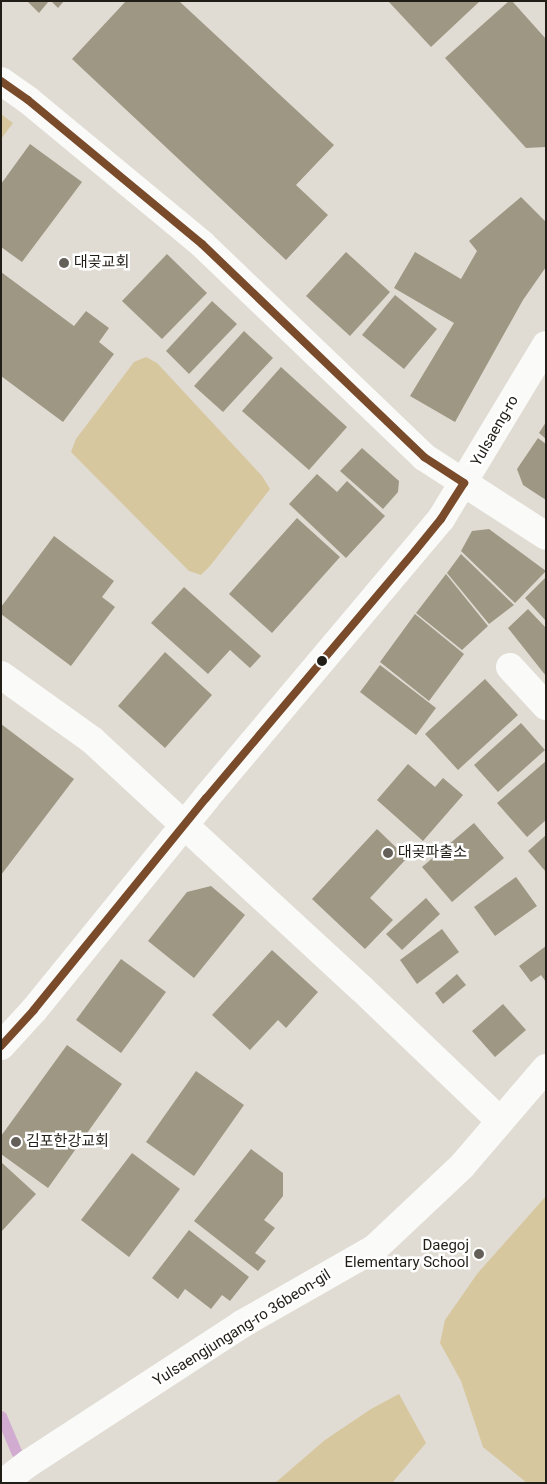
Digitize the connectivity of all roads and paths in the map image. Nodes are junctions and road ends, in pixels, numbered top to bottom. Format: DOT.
graph roads {
  1 [pos="1,82"];
  2 [pos="546,345"];
  3 [pos="464,483"];
  4 [pos="546,536"];
  5 [pos="510,667"];
  6 [pos="1,675"];
  7 [pos="546,706"];
  8 [pos="184,825"];
  9 [pos="1,1046"];
  10 [pos="546,1068"];
  11 [pos="500,1121"];
  12 [pos="3,1483"];
  1 -- 3 [label="street"];
  2 -- 3 [label="street, Yulsaeng-ro"];
  3 -- 4 [label="street"];
  3 -- 8 [label="street, Yulsaeng-ro"];
  5 -- 7 [label="street"];
  6 -- 8 [label="street"];
  8 -- 9 [label="street, Yulsaeng-ro"];
  8 -- 11 [label="street"];
  10 -- 11 [label="street, Yulsaengjungang-ro 36beon-gil"];
  11 -- 12 [label="street, Yulsaengjungang-ro 36beon-gil"];
}
